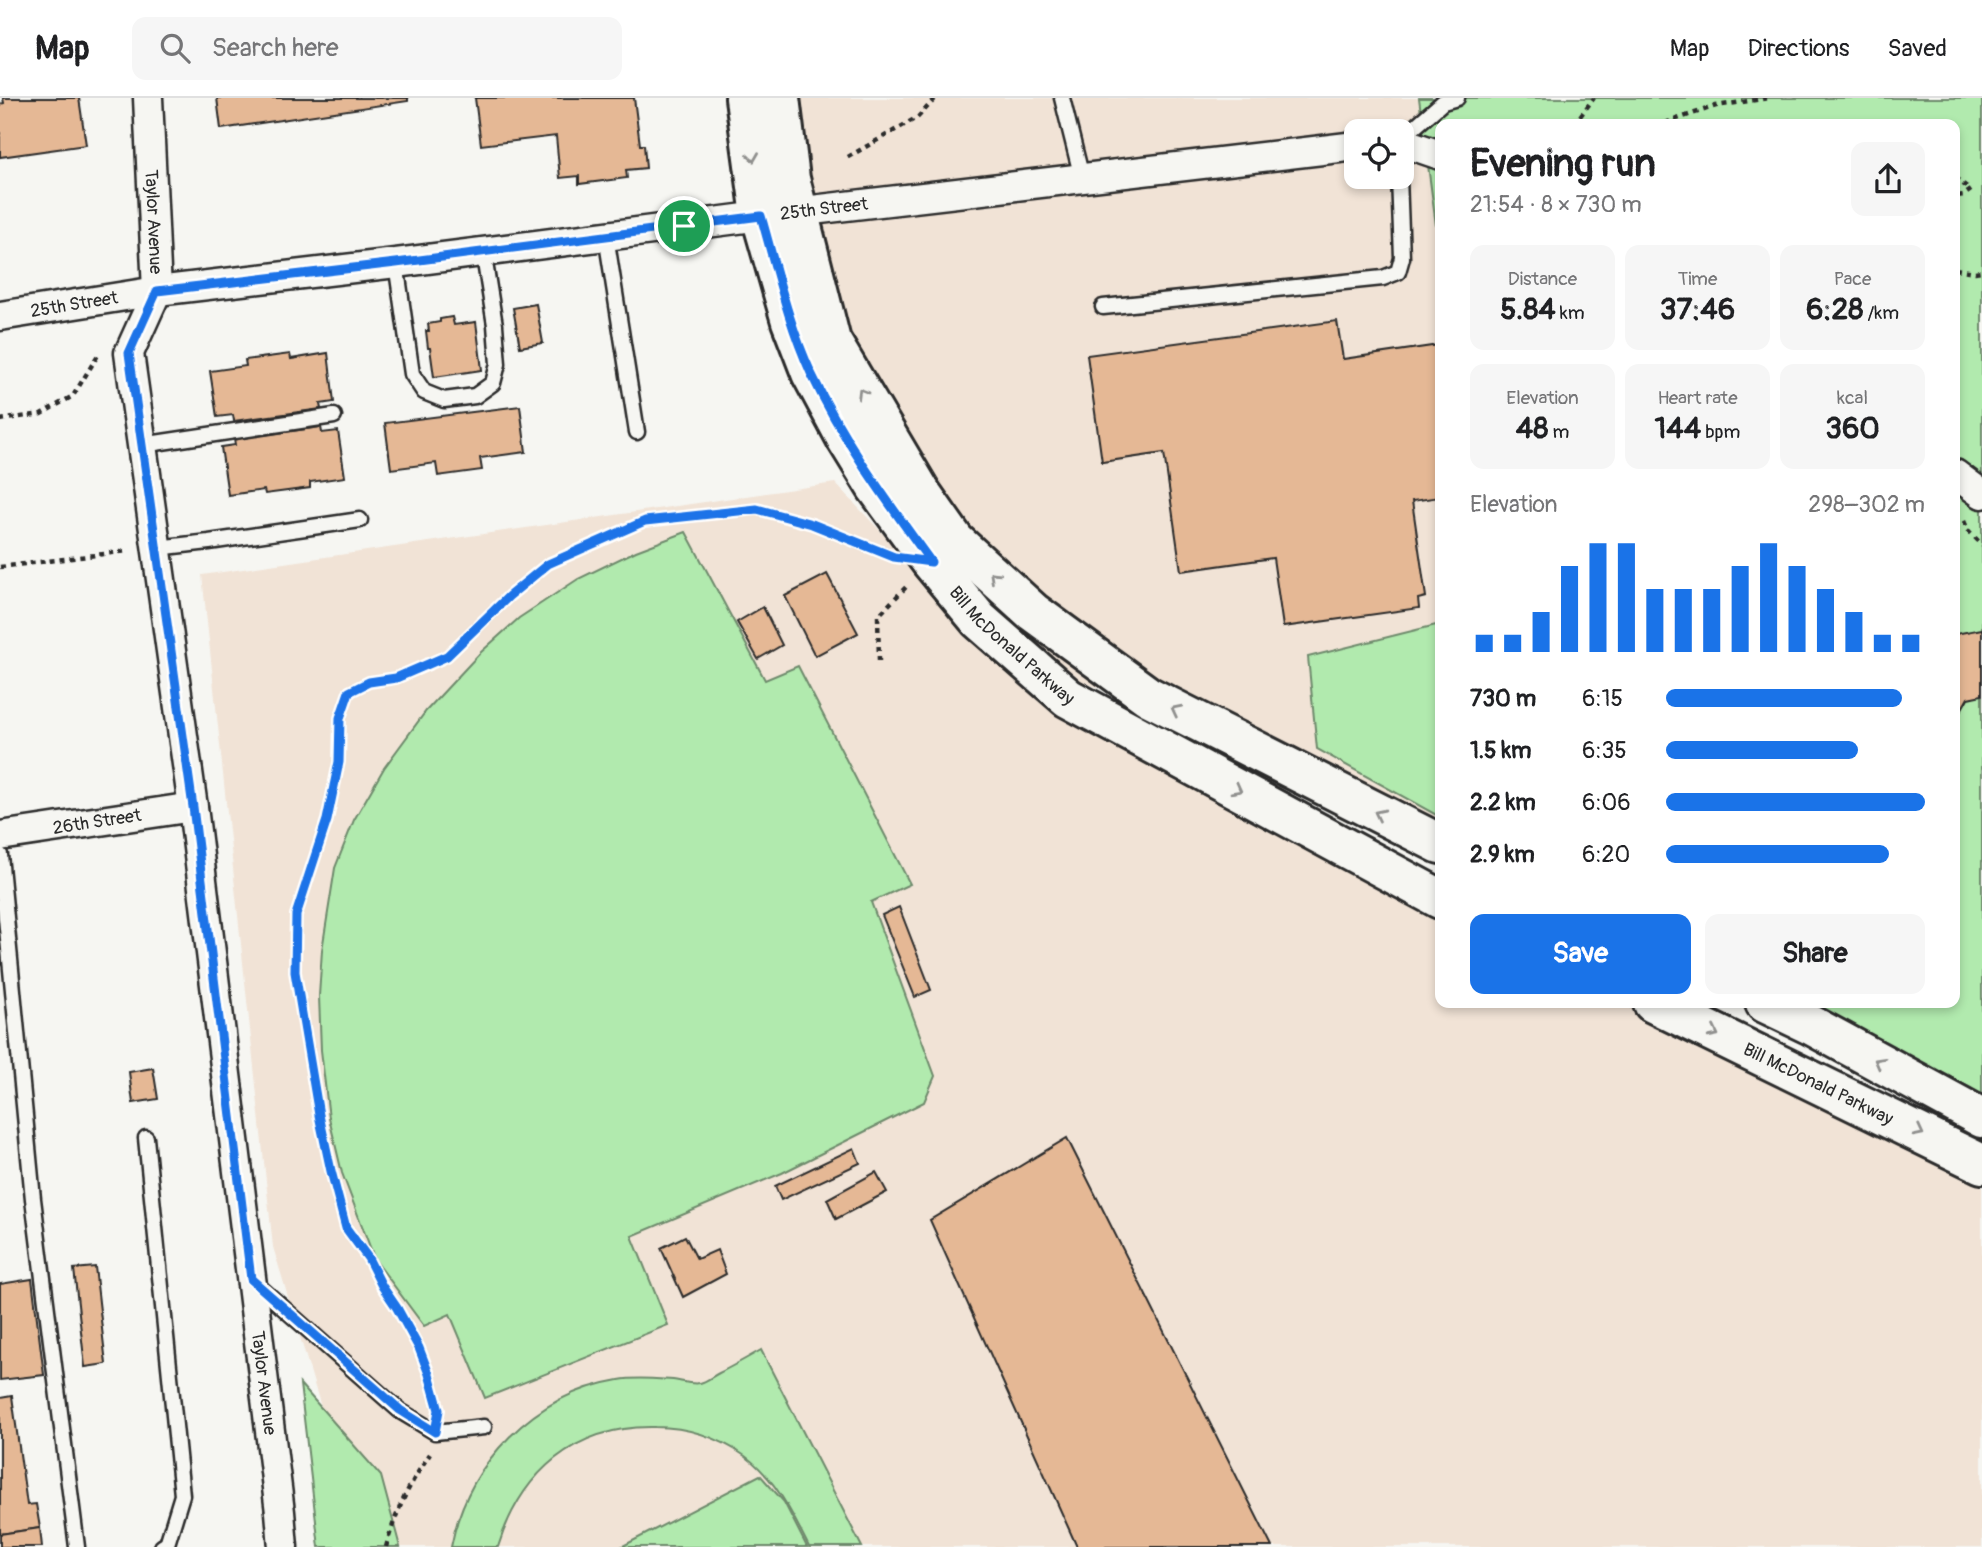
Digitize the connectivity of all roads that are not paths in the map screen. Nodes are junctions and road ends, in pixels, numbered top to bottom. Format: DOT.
graph roads {
  1 [pos="148,98"];
  2 [pos="745,98"];
  3 [pos="780,98"];
  4 [pos="1062,98"];
  5 [pos="1457,98"];
  6 [pos="1414,129"];
  7 [pos="1414,145"];
  8 [pos="1344,147"];
  9 [pos="1435,153"];
  10 [pos="1082,178"];
  11 [pos="1399,189"];
  12 [pos="799,211"];
  13 [pos="761,216"];
  14 [pos="606,236"];
  15 [pos="483,250"];
  16 [pos="396,263"];
  17 [pos="157,291"];
  18 [pos="1103,307"];
  19 [pos="0,316"];
  20 [pos="334,416"];
  21 [pos="637,432"];
  22 [pos="142,444"];
  23 [pos="1960,478"];
  24 [pos="1982,494"];
  25 [pos="360,520"];
  26 [pos="157,548"];
  27 [pos="193,807"];
  28 [pos="0,836"];
  29 [pos="1435,841"];
  30 [pos="0,855"];
  31 [pos="1435,896"];
  32 [pos="1663,1008"];
  33 [pos="1775,1008"];
  34 [pos="1982,1118"];
  35 [pos="146,1138"];
  36 [pos="1982,1164"];
  37 [pos="251,1279"];
  38 [pos="484,1427"];
  39 [pos="77,1547"];
  40 [pos="162,1547"];
  41 [pos="283,1547"];
  1 -- 17 [label="street, Taylor Avenue"];
  2 -- 13 [label="main road, Bill McDonald Parkway, one-way"];
  3 -- 12 [label="main road, Bill McDonald Parkway"];
  4 -- 10 [label="lane"];
  5 -- 6 [label="lane"];
  7 -- 9 [label="street"];
  8 -- 10 [label="street, 25th Street"];
  10 -- 12 [label="street, 25th Street"];
  11 -- 18 [label="lane"];
  12 -- 13 [label="street, 25th Street"];
  29 -- 12 [label="main road, Bill McDonald Parkway, one-way"];
  13 -- 14 [label="street, 25th Street"];
  13 -- 31 [label="main road, Bill McDonald Parkway, one-way"];
  14 -- 15 [label="street, 25th Street"];
  14 -- 21 [label="lane"];
  15 -- 16 [label="street, 25th Street"];
  15 -- 16 [label="lane"];
  16 -- 17 [label="street, 25th Street"];
  17 -- 19 [label="street, 25th Street"];
  17 -- 22 [label="street, Taylor Avenue"];
  20 -- 22 [label="lane"];
  22 -- 26 [label="street, Taylor Avenue"];
  23 -- 24 [label="street"];
  25 -- 26 [label="lane"];
  26 -- 27 [label="street, Taylor Avenue"];
  27 -- 28 [label="street, 26th Street"];
  27 -- 37 [label="street, Taylor Avenue"];
  30 -- 39 [label="lane"];
  32 -- 36 [label="main road, Bill McDonald Parkway, one-way"];
  34 -- 33 [label="main road, one-way"];
  35 -- 40 [label="lane"];
  37 -- 38 [label="lane"];
  37 -- 41 [label="street, Taylor Avenue"];
}
